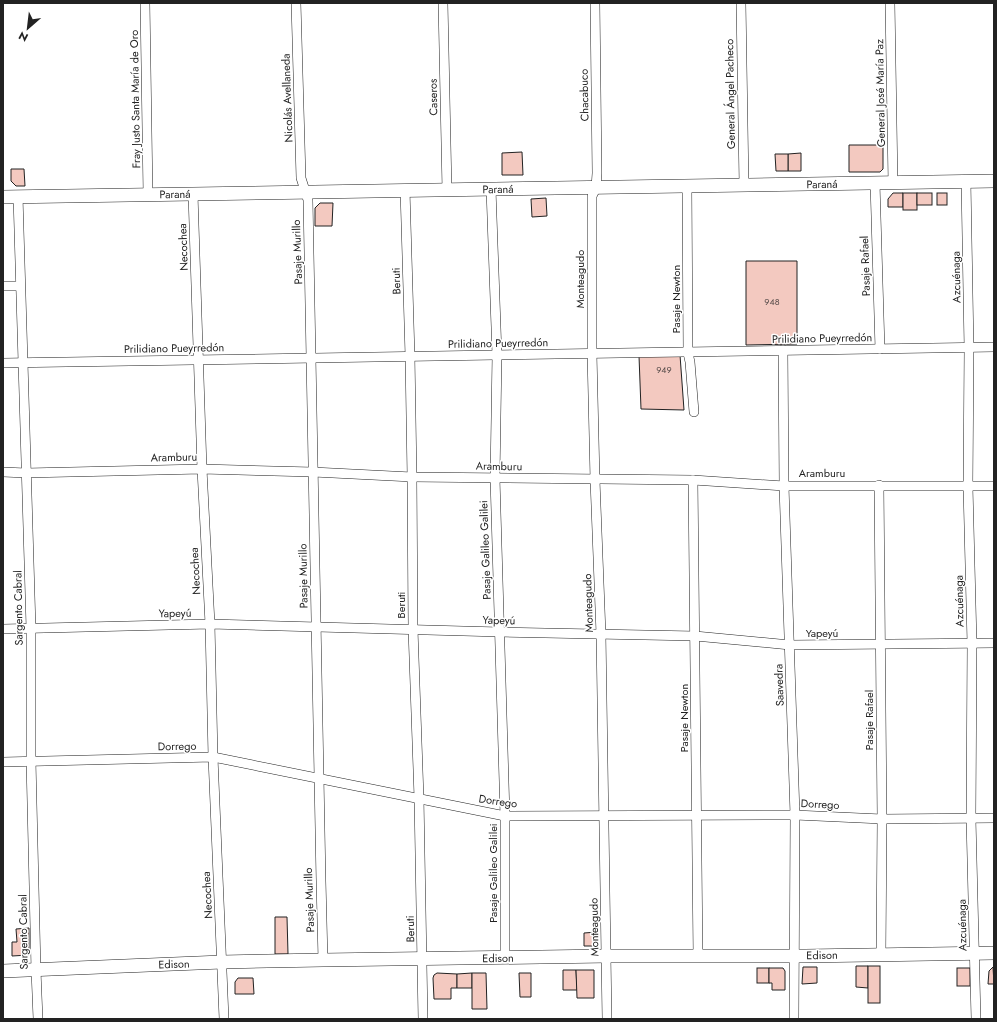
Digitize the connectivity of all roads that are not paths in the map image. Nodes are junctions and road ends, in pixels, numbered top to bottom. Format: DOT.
graph roads {
  1 [pos="145,3"];
  2 [pos="296,3"];
  3 [pos="443,3"];
  4 [pos="595,3"];
  5 [pos="741,3"];
  6 [pos="890,3"];
  7 [pos="994,181"];
  8 [pos="966,182"];
  9 [pos="875,183"];
  10 [pos="893,183"];
  11 [pos="744,185"];
  12 [pos="687,186"];
  13 [pos="596,188"];
  14 [pos="490,189"];
  15 [pos="405,190"];
  16 [pos="447,190"];
  17 [pos="305,192"];
  18 [pos="148,194"];
  19 [pos="193,194"];
  20 [pos="18,196"];
  21 [pos="3,197"];
  22 [pos="3,286"];
  23 [pos="20,286"];
  24 [pos="994,347"];
  25 [pos="969,348"];
  26 [pos="880,349"];
  27 [pos="783,350"];
  28 [pos="688,352"];
  29 [pos="592,354"];
  30 [pos="496,355"];
  31 [pos="410,356"];
  32 [pos="312,358"];
  33 [pos="198,360"];
  34 [pos="3,363"];
  35 [pos="23,363"];
  36 [pos="694,412"];
  37 [pos="202,469"];
  38 [pos="3,472"];
  39 [pos="313,472"];
  40 [pos="26,473"];
  41 [pos="412,478"];
  42 [pos="495,478"];
  43 [pos="595,480"];
  44 [pos="693,480"];
  45 [pos="879,485"];
  46 [pos="784,486"];
  47 [pos="994,486"];
  48 [pos="968,487"];
  49 [pos="210,624"];
  50 [pos="316,627"];
  51 [pos="31,628"];
  52 [pos="3,629"];
  53 [pos="413,629"];
  54 [pos="500,632"];
  55 [pos="601,634"];
  56 [pos="695,636"];
  57 [pos="994,643"];
  58 [pos="790,644"];
  59 [pos="881,644"];
  60 [pos="972,644"];
  61 [pos="213,757"];
  62 [pos="31,761"];
  63 [pos="3,762"];
  64 [pos="318,779"];
  65 [pos="419,798"];
  66 [pos="697,815"];
  67 [pos="795,815"];
  68 [pos="505,816"];
  69 [pos="605,816"];
  70 [pos="994,818"];
  71 [pos="882,819"];
  72 [pos="971,819"];
  73 [pos="975,953"];
  74 [pos="994,953"];
  75 [pos="881,955"];
  76 [pos="607,956"];
  77 [pos="698,956"];
  78 [pos="795,956"];
  79 [pos="505,958"];
  80 [pos="422,959"];
  81 [pos="323,960"];
  82 [pos="222,962"];
  83 [pos="36,970"];
  84 [pos="3,971"];
  85 [pos="38,1019"];
  86 [pos="224,1019"];
  87 [pos="423,1019"];
  88 [pos="607,1019"];
  89 [pos="794,1019"];
  90 [pos="976,1019"];
  1 -- 18 [label="street, Fray Justo Santa María de Oro"];
  2 -- 17 [label="street, Nicolás Avellaneda"];
  3 -- 16 [label="street, Caseros"];
  4 -- 13 [label="street, Chacabuco"];
  5 -- 11 [label="street, General Ángel Pacheco"];
  6 -- 10 [label="street, General José María Paz"];
  7 -- 8 [label="street, Paraná"];
  8 -- 10 [label="street, Paraná"];
  8 -- 25 [label="street, Azcuénaga"];
  9 -- 10 [label="street, Paraná"];
  9 -- 11 [label="street, Paraná"];
  9 -- 26 [label="street, Pasaje Rafael"];
  11 -- 12 [label="street, Paraná"];
  12 -- 13 [label="street, Paraná"];
  12 -- 28 [label="street, Pasaje Newton"];
  13 -- 14 [label="street, Paraná"];
  13 -- 29 [label="street, Monteagudo"];
  14 -- 16 [label="street, Paraná"];
  14 -- 30 [label="street, Pasaje Galileo Galilei"];
  15 -- 16 [label="street, Paraná"];
  15 -- 17 [label="street, Paraná"];
  15 -- 31 [label="street, Beruti"];
  17 -- 19 [label="street, Paraná"];
  17 -- 32 [label="street, Pasaje Murillo"];
  18 -- 19 [label="street, Paraná"];
  18 -- 20 [label="street, Paraná"];
  19 -- 33 [label="street, Necochea"];
  20 -- 21 [label="street, Paraná"];
  20 -- 23 [label="street, Sargento Cabral"];
  22 -- 23 [label="street"];
  23 -- 35 [label="street, Sargento Cabral"];
  24 -- 25 [label="street, Prilidiano Pueyrredón"];
  25 -- 26 [label="street, Prilidiano Pueyrredón"];
  25 -- 48 [label="street, Azcuénaga"];
  26 -- 27 [label="street, Prilidiano Pueyrredón"];
  27 -- 28 [label="street, Prilidiano Pueyrredón"];
  27 -- 46 [label="street, Saavedra"];
  28 -- 29 [label="street, Prilidiano Pueyrredón"];
  28 -- 36 [label="street, Pasaje Newton"];
  29 -- 30 [label="street, Prilidiano Pueyrredón"];
  29 -- 43 [label="street, Monteagudo"];
  30 -- 31 [label="street, Prilidiano Pueyrredón"];
  30 -- 42 [label="street, Pasaje Galileo Galilei"];
  31 -- 32 [label="street, Prilidiano Pueyrredón"];
  31 -- 41 [label="street, Beruti"];
  32 -- 33 [label="street, Prilidiano Pueyrredón"];
  32 -- 39 [label="street, Pasaje Murillo"];
  33 -- 35 [label="street, Prilidiano Pueyrredón"];
  33 -- 37 [label="street, Necochea"];
  34 -- 35 [label="street, Prilidiano Pueyrredón"];
  35 -- 40 [label="street, Sargento Cabral"];
  37 -- 39 [label="street, Aramburu"];
  37 -- 40 [label="street, Aramburu"];
  37 -- 49 [label="street, Necochea"];
  38 -- 40 [label="street, Aramburu"];
  39 -- 41 [label="street, Aramburu"];
  39 -- 50 [label="street, Pasaje Murillo"];
  40 -- 51 [label="street, Sargento Cabral"];
  41 -- 42 [label="street, Aramburu"];
  41 -- 53 [label="street, Beruti"];
  42 -- 43 [label="street, Aramburu"];
  42 -- 54 [label="street, Pasaje Galileo Galilei"];
  43 -- 44 [label="street, Aramburu"];
  43 -- 55 [label="street, Monteagudo"];
  44 -- 46 [label="street, Aramburu"];
  44 -- 56 [label="street, Pasaje Newton"];
  45 -- 46 [label="street, Aramburu"];
  45 -- 48 [label="street, Aramburu"];
  45 -- 59 [label="street, Pasaje Rafael"];
  46 -- 58 [label="street, Saavedra"];
  47 -- 48 [label="street, Aramburu"];
  48 -- 60 [label="street, Azcuénaga"];
  49 -- 50 [label="street, Yapeyú"];
  49 -- 51 [label="street, Yapeyú"];
  49 -- 61 [label="street, Necochea"];
  50 -- 53 [label="street, Yapeyú"];
  50 -- 64 [label="street, Pasaje Murillo"];
  51 -- 52 [label="street, Yapeyú"];
  51 -- 62 [label="street, Sargento Cabral"];
  53 -- 54 [label="street, Yapeyú"];
  53 -- 65 [label="street, Beruti"];
  54 -- 55 [label="street, Yapeyú"];
  54 -- 68 [label="street, Pasaje Galileo Galilei"];
  55 -- 56 [label="street, Yapeyú"];
  55 -- 69 [label="street, Monteagudo"];
  56 -- 58 [label="street, Yapeyú"];
  56 -- 66 [label="street, Pasaje Newton"];
  57 -- 60 [label="street, Yapeyú"];
  58 -- 59 [label="street, Yapeyú"];
  58 -- 67 [label="street, Saavedra"];
  59 -- 60 [label="street, Yapeyú"];
  59 -- 71 [label="street, Pasaje Rafael"];
  60 -- 72 [label="street, Azcuénaga"];
  61 -- 62 [label="street, Dorrego"];
  61 -- 64 [label="street, Dorrego"];
  61 -- 82 [label="street, Necochea"];
  62 -- 63 [label="street, Dorrego"];
  62 -- 83 [label="street, Sargento Cabral"];
  64 -- 65 [label="street, Dorrego"];
  64 -- 81 [label="street, Pasaje Murillo"];
  65 -- 68 [label="street, Dorrego"];
  65 -- 80 [label="street, Beruti"];
  66 -- 67 [label="street, Dorrego"];
  66 -- 69 [label="street, Dorrego"];
  66 -- 77 [label="street, Pasaje Newton"];
  67 -- 71 [label="street, Dorrego"];
  67 -- 78 [label="street, Saavedra"];
  68 -- 69 [label="street, Dorrego"];
  68 -- 79 [label="street, Pasaje Galileo Galilei"];
  69 -- 76 [label="street, Monteagudo"];
  70 -- 72 [label="street, Dorrego"];
  71 -- 72 [label="street, Dorrego"];
  71 -- 75 [label="street, Pasaje Rafael"];
  72 -- 73 [label="street, Azcuénaga"];
  73 -- 74 [label="street, Edison"];
  73 -- 75 [label="street, Edison"];
  73 -- 90 [label="street, Azcuénaga"];
  75 -- 78 [label="street, Edison"];
  76 -- 77 [label="street, Edison"];
  76 -- 79 [label="street, Edison"];
  76 -- 88 [label="street, Monteagudo"];
  77 -- 78 [label="street, Edison"];
  78 -- 89 [label="street, Saavedra"];
  79 -- 80 [label="street, Edison"];
  80 -- 81 [label="street, Edison"];
  80 -- 87 [label="street, Beruti"];
  81 -- 82 [label="street, Edison"];
  82 -- 83 [label="street, Edison"];
  82 -- 86 [label="street, Necochea"];
  83 -- 84 [label="street, Edison"];
  83 -- 85 [label="street, Sargento Cabral"];
}
